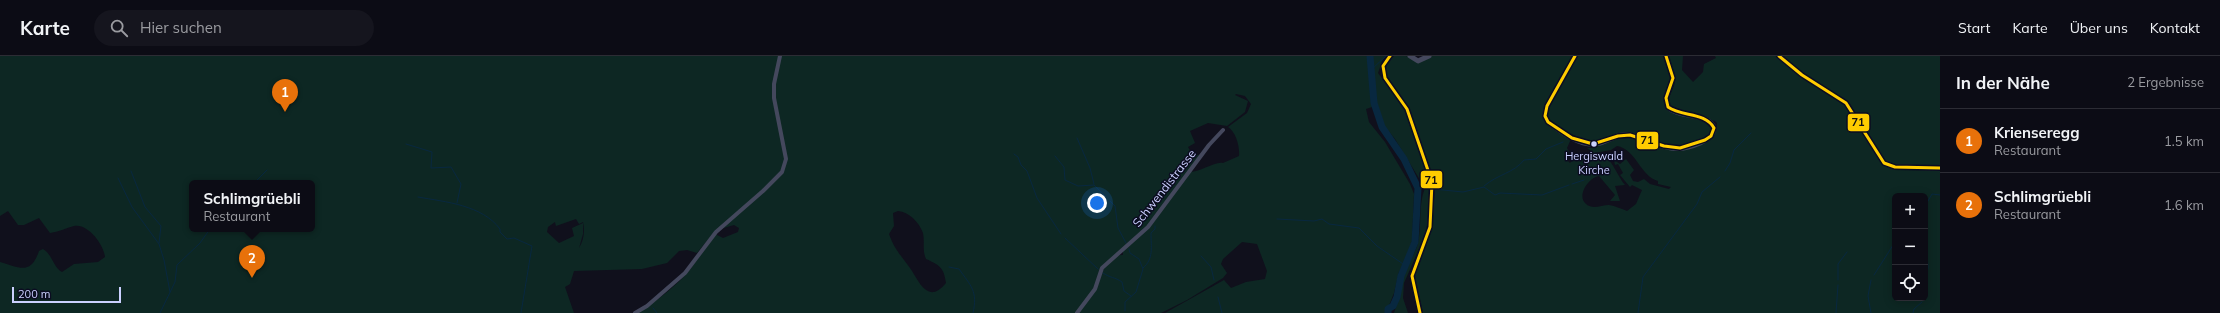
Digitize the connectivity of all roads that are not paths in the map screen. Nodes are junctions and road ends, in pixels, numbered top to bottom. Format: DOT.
graph roads {
  1 [pos="780,56"];
  2 [pos="1390,56"];
  3 [pos="1410,56"];
  4 [pos="1429,56"];
  5 [pos="1575,56"];
  6 [pos="1666,56"];
  7 [pos="1779,56"];
  8 [pos="1223,130"];
  9 [pos="1940,168"];
  10 [pos="634,313"];
  11 [pos="1077,313"];
  12 [pos="1420,313"];
  1 -- 10 [label="street"];
  2 -- 12 [label="street"];
  3 -- 4 [label="street"];
  5 -- 6 [label="street"];
  7 -- 9 [label="street"];
  8 -- 11 [label="street, Schwendistrasse"];
}
